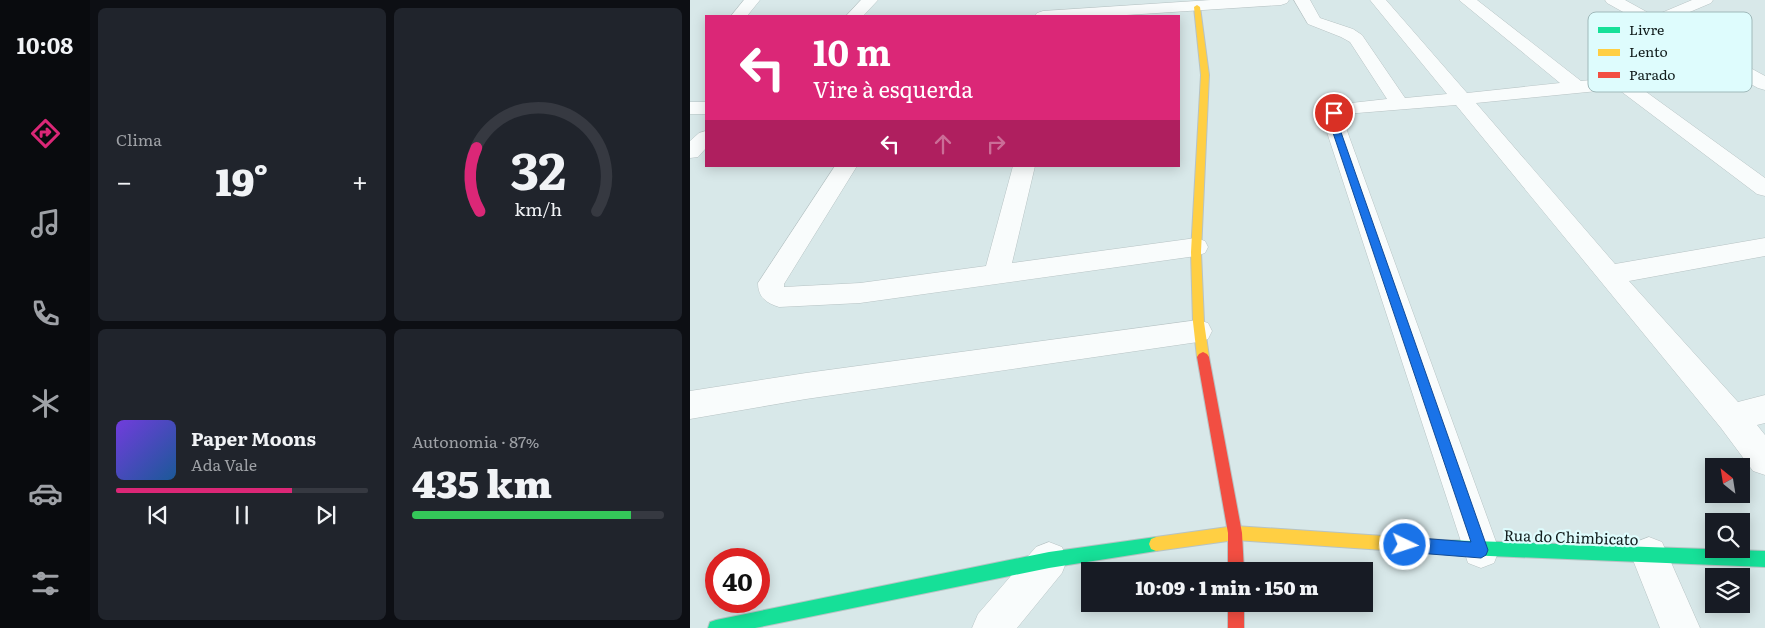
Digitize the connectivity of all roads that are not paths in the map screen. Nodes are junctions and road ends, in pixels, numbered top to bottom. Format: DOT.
graph roads {
  1 [pos="752,0"];
  2 [pos="870,0"];
  3 [pos="1281,0"];
  4 [pos="1302,0"];
  5 [pos="1378,0"];
  6 [pos="1467,0"];
  7 [pos="1613,0"];
  8 [pos="1705,0"];
  9 [pos="1197,7"];
  10 [pos="1635,12"];
  11 [pos="1677,12"];
  12 [pos="740,15"];
  13 [pos="855,15"];
  14 [pos="1079,15"];
  15 [pos="1752,77"];
  16 [pos="1765,84"];
  17 [pos="1588,87"];
  18 [pos="1576,88"];
  19 [pos="1634,92"];
  20 [pos="1462,99"];
  21 [pos="1400,104"];
  22 [pos="690,108"];
  23 [pos="705,108"];
  24 [pos="705,139"];
  25 [pos="690,152"];
  26 [pos="845,167"];
  27 [pos="1024,167"];
  28 [pos="1765,189"];
  29 [pos="1765,247"];
  30 [pos="1196,248"];
  31 [pos="997,273"];
  32 [pos="1609,275"];
  33 [pos="1198,331"];
  34 [pos="690,405"];
  35 [pos="1765,409"];
  36 [pos="1732,418"];
  37 [pos="1765,460"];
  38 [pos="1235,533"];
  39 [pos="1481,550"];
  40 [pos="1649,555"];
  41 [pos="1049,560"];
  42 [pos="1765,560"];
  43 [pos="1236,562"];
  44 [pos="1236,612"];
  45 [pos="716,628"];
  46 [pos="992,628"];
  47 [pos="1236,628"];
  48 [pos="1680,628"];
  1 -- 12 [label="street"];
  2 -- 13 [label="street"];
  3 -- 9 [label="street"];
  4 -- 21 [label="street"];
  5 -- 20 [label="street"];
  6 -- 18 [label="street"];
  7 -- 10 [label="street"];
  8 -- 11 [label="street"];
  9 -- 14 [label="street"];
  9 -- 30 [label="street"];
  15 -- 16 [label="street"];
  17 -- 18 [label="street"];
  18 -- 20 [label="street"];
  19 -- 28 [label="street"];
  20 -- 21 [label="street"];
  20 -- 32 [label="street"];
  21 -- 39 [label="street"];
  22 -- 23 [label="street"];
  24 -- 25 [label="street"];
  26 -- 31 [label="street"];
  27 -- 31 [label="street"];
  29 -- 32 [label="street"];
  30 -- 31 [label="street"];
  30 -- 33 [label="street"];
  32 -- 36 [label="street"];
  33 -- 34 [label="street"];
  33 -- 38 [label="street"];
  35 -- 36 [label="street"];
  36 -- 37 [label="street"];
  38 -- 39 [label="street, Rua do Chimbicato"];
  38 -- 41 [label="street, Rua do Chimbicato"];
  38 -- 43 [label="street"];
  39 -- 40 [label="street, Rua do Chimbicato"];
  40 -- 42 [label="street, Rua do Chimbicato"];
  40 -- 48 [label="street"];
  41 -- 45 [label="street, Rua do Chimbicato"];
  41 -- 46 [label="street"];
  44 -- 47 [label="street"];
}
